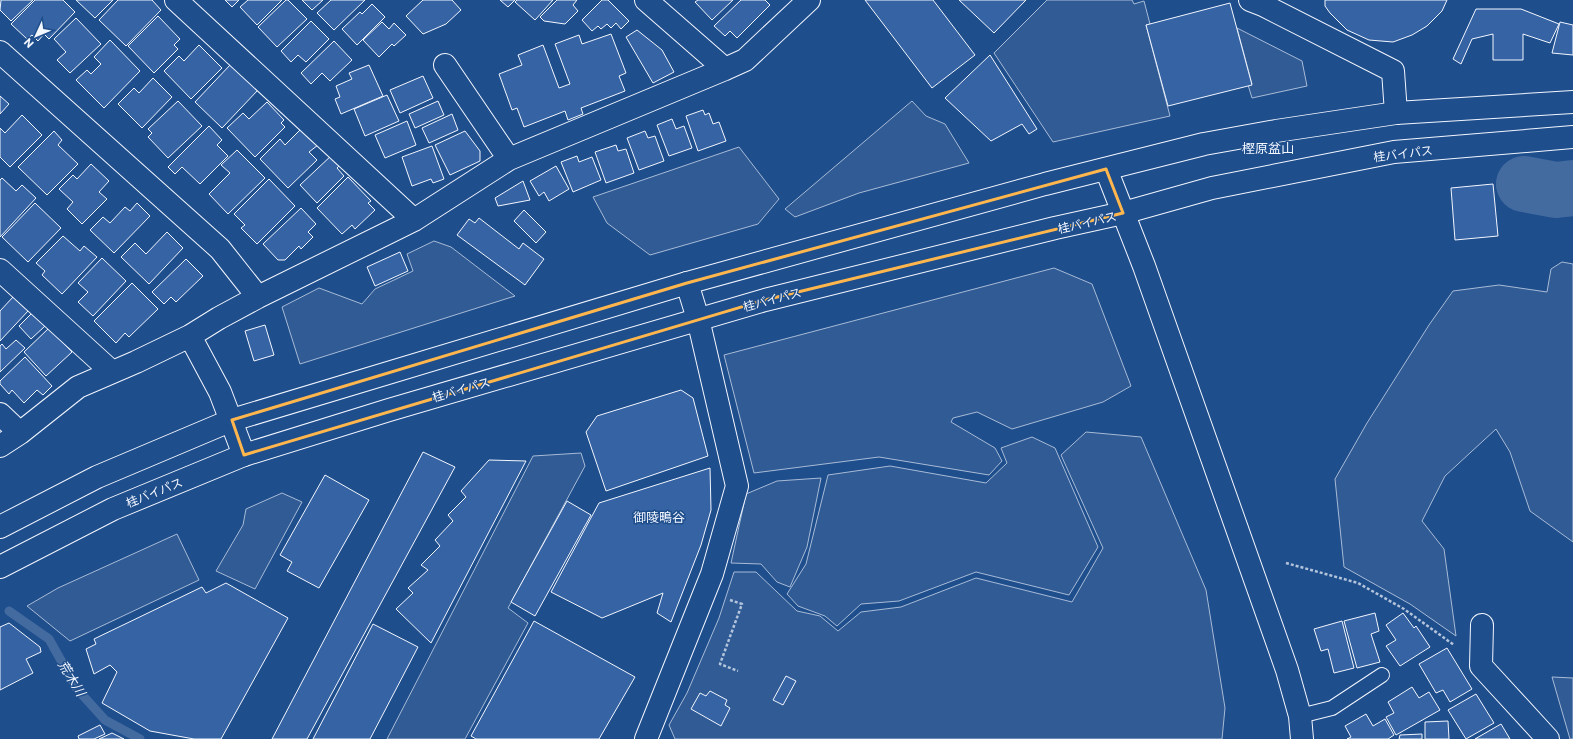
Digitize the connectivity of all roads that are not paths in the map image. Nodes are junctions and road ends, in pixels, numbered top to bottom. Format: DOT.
graph roads {
  1 [pos="176,0"];
  2 [pos="646,0"];
  3 [pos="809,0"];
  4 [pos="1250,0"];
  5 [pos="0,52"];
  6 [pos="445,65"];
  7 [pos="725,69"];
  8 [pos="1573,102"];
  9 [pos="1396,113"];
  10 [pos="1573,137"];
  11 [pos="509,159"];
  12 [pos="1106,169"];
  13 [pos="1123,213"];
  14 [pos="414,220"];
  15 [pos="0,270"];
  16 [pos="687,283"];
  17 [pos="258,297"];
  18 [pos="698,319"];
  19 [pos="190,336"];
  20 [pos="112,372"];
  21 [pos="0,414"];
  22 [pos="232,420"];
  23 [pos="20,433"];
  24 [pos="0,446"];
  25 [pos="244,455"];
  26 [pos="0,527"];
  27 [pos="0,567"];
  28 [pos="1482,625"];
  29 [pos="1382,675"];
  30 [pos="1300,716"];
  31 [pos="646,739"];
  32 [pos="1302,739"];
  33 [pos="1548,739"];
  1 -- 14 [label="main road"];
  2 -- 7 [label="main road"];
  3 -- 7 [label="main road"];
  4 -- 9 [label="main road"];
  5 -- 17 [label="main road"];
  6 -- 11 [label="main road"];
  7 -- 11 [label="main road"];
  8 -- 9 [label="main road"];
  9 -- 12 [label="main road"];
  10 -- 13 [label="main road, 桂バイパス"];
  11 -- 14 [label="main road"];
  12 -- 13 [label="main road"];
  12 -- 16 [label="main road"];
  13 -- 18 [label="main road, 桂バイパス"];
  13 -- 30 [label="main road"];
  14 -- 17 [label="main road"];
  15 -- 20 [label="main road"];
  16 -- 18 [label="main road"];
  16 -- 22 [label="main road"];
  17 -- 19 [label="main road"];
  18 -- 25 [label="main road, 桂バイパス"];
  18 -- 31 [label="main road"];
  19 -- 20 [label="main road"];
  19 -- 22 [label="main road"];
  20 -- 23 [label="main road"];
  21 -- 23 [label="main road"];
  22 -- 25 [label="main road"];
  22 -- 26 [label="main road"];
  23 -- 24 [label="main road"];
  25 -- 27 [label="main road, 桂バイパス"];
  28 -- 33 [label="main road"];
  29 -- 30 [label="lane"];
  30 -- 32 [label="main road"];
}
